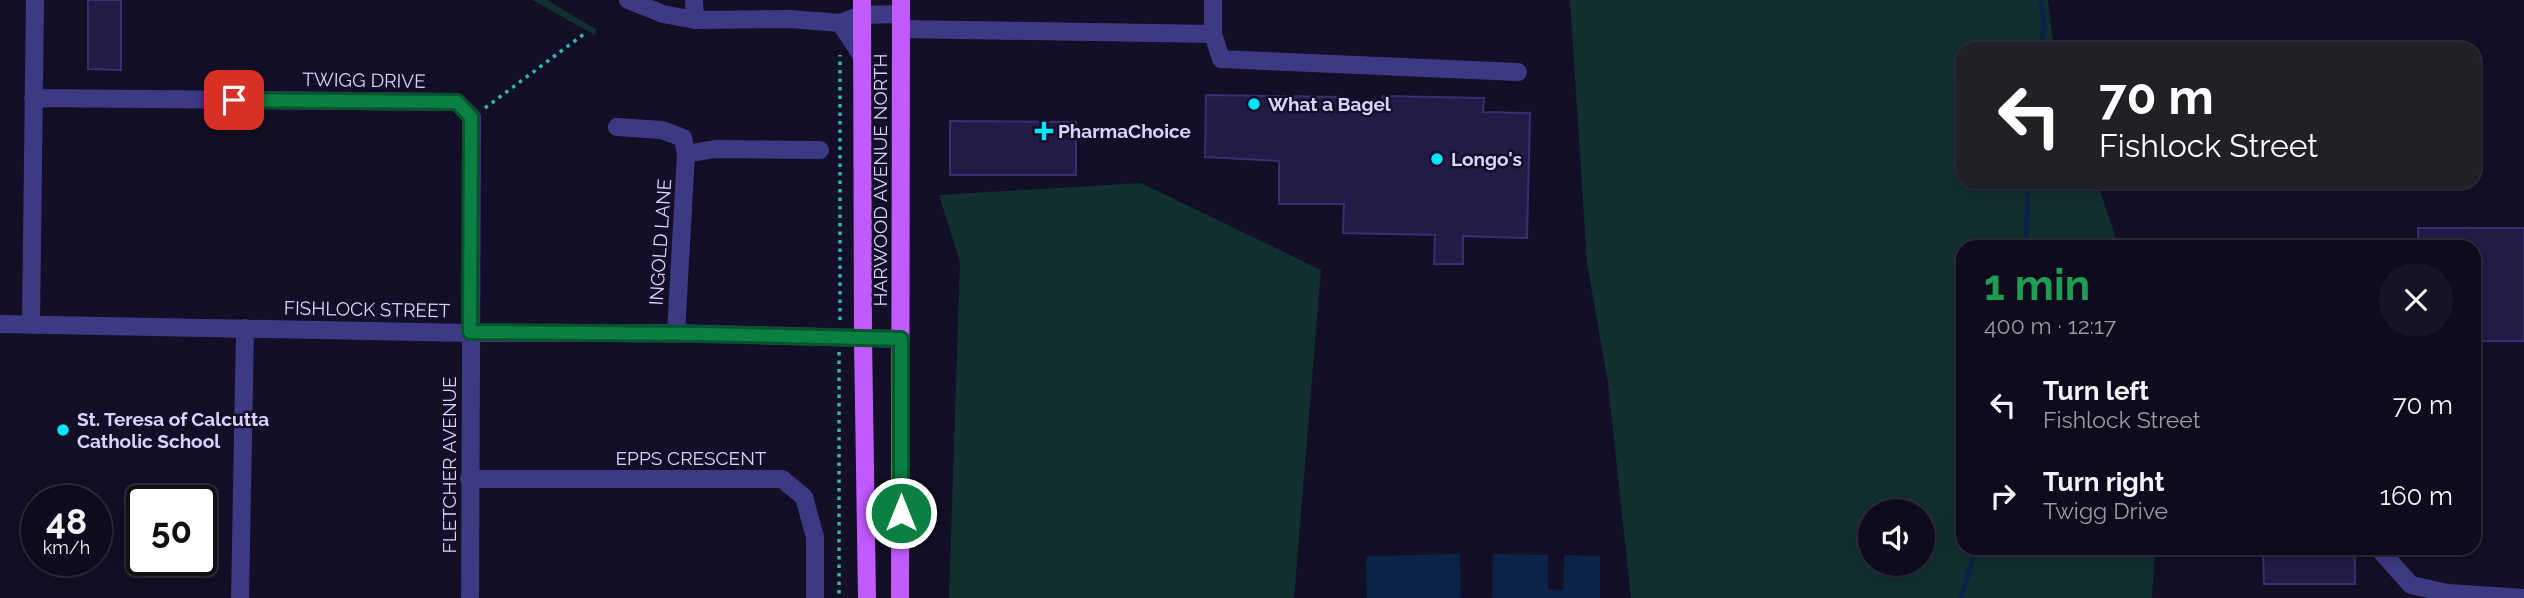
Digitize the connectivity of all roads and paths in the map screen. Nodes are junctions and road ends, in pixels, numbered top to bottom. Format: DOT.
graph roads {
  1 [pos="34,0"];
  2 [pos="628,0"];
  3 [pos="694,0"];
  4 [pos="744,0"];
  5 [pos="1213,0"];
  6 [pos="862,7"];
  7 [pos="901,14"];
  8 [pos="744,19"];
  9 [pos="695,20"];
  10 [pos="841,23"];
  11 [pos="584,34"];
  12 [pos="1213,34"];
  13 [pos="862,56"];
  14 [pos="1518,72"];
  15 [pos="33,98"];
  16 [pos="471,117"];
  17 [pos="617,128"];
  18 [pos="820,150"];
  19 [pos="862,150"];
  20 [pos="839,151"];
  21 [pos="686,154"];
  22 [pos="0,324"];
  23 [pos="31,324"];
  24 [pos="245,328"];
  25 [pos="470,332"];
  26 [pos="676,333"];
  27 [pos="840,336"];
  28 [pos="863,338"];
  29 [pos="901,339"];
  30 [pos="469,479"];
  31 [pos="2384,555"];
  32 [pos="2524,597"];
  33 [pos="240,598"];
  34 [pos="470,598"];
  35 [pos="815,598"];
  36 [pos="839,598"];
  37 [pos="867,598"];
  38 [pos="900,598"];
  1 -- 15 [label="street"];
  2 -- 9 [label="street"];
  3 -- 9 [label="street"];
  4 -- 8 [label="street"];
  5 -- 12 [label="street"];
  6 -- 7 [label="street"];
  6 -- 10 [label="street"];
  6 -- 13 [label="main road, HARWOOD AVENUE NORTH"];
  7 -- 12 [label="street"];
  7 -- 29 [label="main road, HARWOOD AVENUE NORTH"];
  8 -- 9 [label="street"];
  8 -- 10 [label="street"];
  10 -- 13 [label="street"];
  10 -- 20 [label="path"];
  11 -- 16 [label="path"];
  12 -- 14 [label="street"];
  13 -- 19 [label="main road, HARWOOD AVENUE NORTH"];
  15 -- 16 [label="street, TWIGG DRIVE"];
  15 -- 23 [label="street"];
  16 -- 25 [label="street"];
  17 -- 21 [label="street, INGOLD LANE"];
  18 -- 20 [label="path"];
  18 -- 21 [label="street, INGOLD LANE"];
  19 -- 20 [label="path"];
  19 -- 28 [label="main road, HARWOOD AVENUE NORTH"];
  20 -- 27 [label="path"];
  21 -- 26 [label="street, INGOLD LANE"];
  22 -- 23 [label="street, FISHLOCK STREET"];
  23 -- 24 [label="street, FISHLOCK STREET"];
  24 -- 25 [label="street, FISHLOCK STREET"];
  24 -- 33 [label="street"];
  25 -- 26 [label="street, FISHLOCK STREET"];
  25 -- 30 [label="street, FLETCHER AVENUE"];
  26 -- 27 [label="street, FISHLOCK STREET"];
  27 -- 28 [label="street, FISHLOCK STREET"];
  27 -- 36 [label="path"];
  28 -- 29 [label="street, FISHLOCK STREET"];
  28 -- 37 [label="main road, HARWOOD AVENUE NORTH"];
  29 -- 38 [label="main road, HARWOOD AVENUE NORTH"];
  30 -- 34 [label="street, FLETCHER AVENUE"];
  30 -- 35 [label="street, EPPS CRESCENT"];
  31 -- 32 [label="street"];
}
